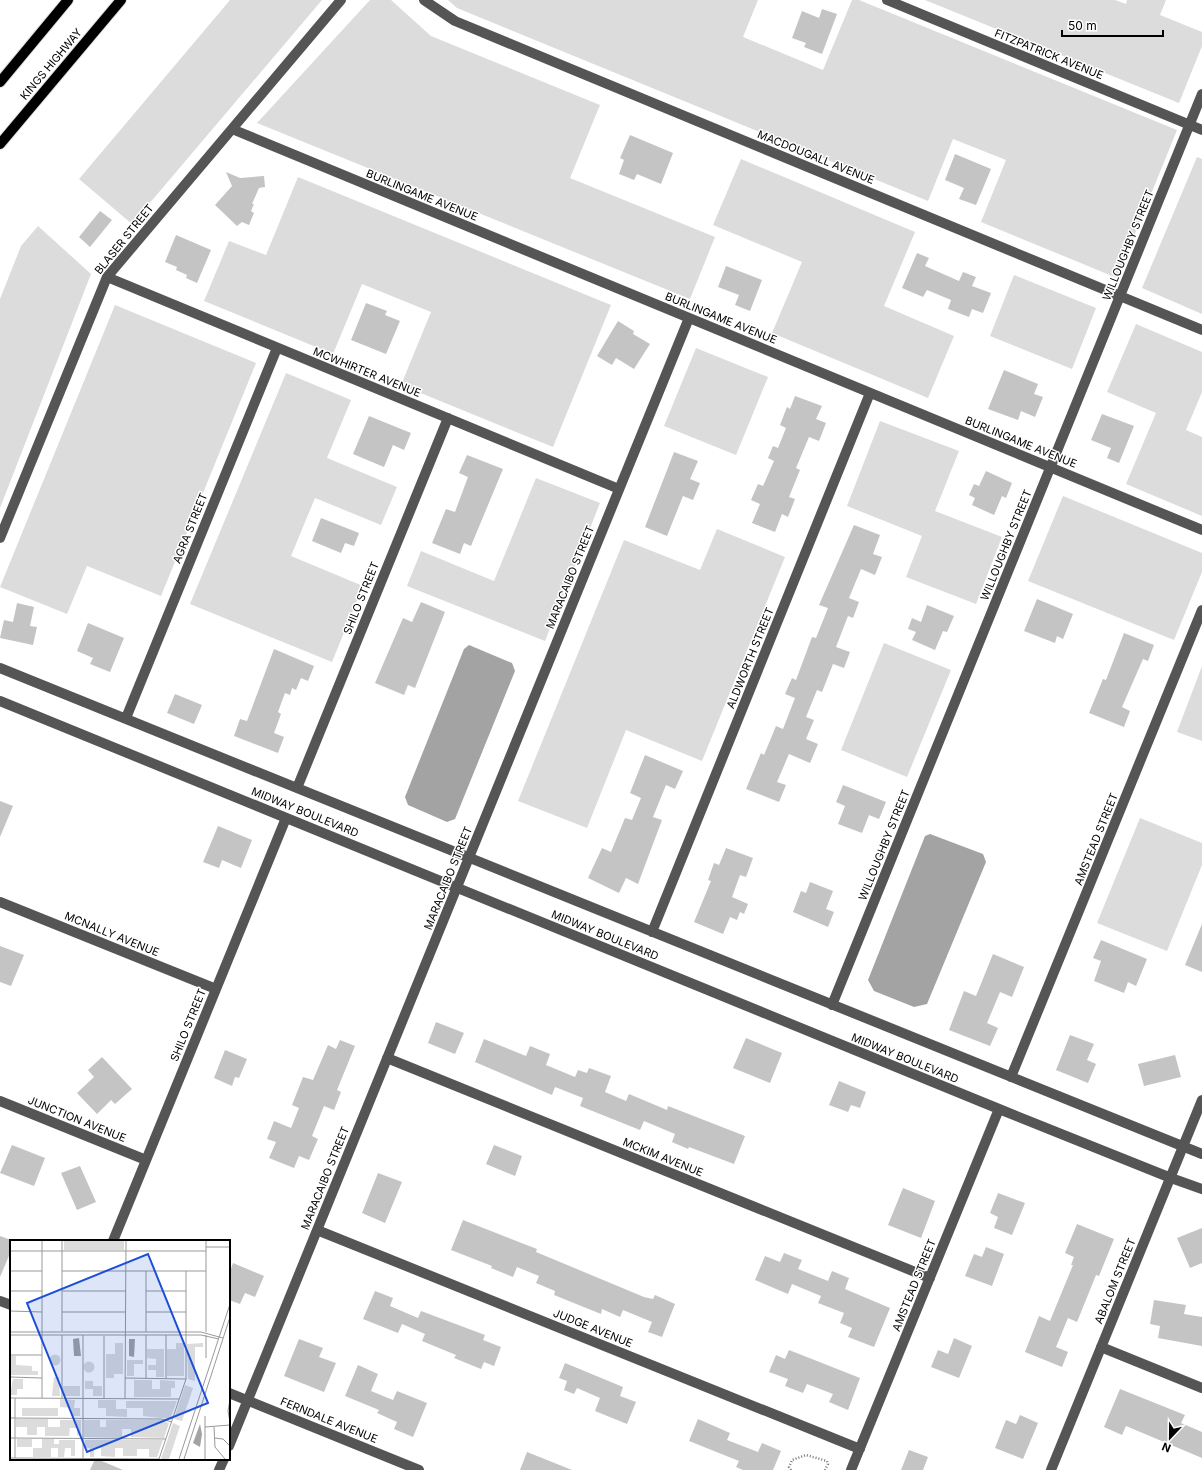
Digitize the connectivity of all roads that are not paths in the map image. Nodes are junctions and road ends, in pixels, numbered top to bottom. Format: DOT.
graph roads {
  1 [pos="68,0"];
  2 [pos="121,0"];
  3 [pos="341,0"];
  4 [pos="424,0"];
  5 [pos="887,0"];
  6 [pos="0,82"];
  7 [pos="1202,94"];
  8 [pos="1189,125"];
  9 [pos="232,129"];
  10 [pos="1202,130"];
  11 [pos="0,144"];
  12 [pos="107,277"];
  13 [pos="1120,296"];
  14 [pos="689,318"];
  15 [pos="1202,330"];
  16 [pos="277,348"];
  17 [pos="870,393"];
  18 [pos="448,418"];
  19 [pos="1050,467"];
  20 [pos="619,489"];
  21 [pos="1202,530"];
  22 [pos="0,538"];
  23 [pos="1202,610"];
  24 [pos="0,668"];
  25 [pos="0,701"];
  26 [pos="126,718"];
  27 [pos="297,788"];
  28 [pos="286,818"];
  29 [pos="469,857"];
  30 [pos="457,887"];
  31 [pos="0,902"];
  32 [pos="652,932"];
  33 [pos="216,989"];
  34 [pos="832,1005"];
  35 [pos="387,1058"];
  36 [pos="1012,1077"];
  37 [pos="1202,1100"];
  38 [pos="0,1101"];
  39 [pos="999,1109"];
  40 [pos="1183,1146"];
  41 [pos="1202,1154"];
  42 [pos="146,1160"];
  43 [pos="1171,1178"];
  44 [pos="1202,1189"];
  45 [pos="317,1230"];
  46 [pos="113,1240"];
  47 [pos="930,1278"];
  48 [pos="0,1301"];
  49 [pos="10,1305"];
  50 [pos="1101,1347"];
  51 [pos="1202,1388"];
  52 [pos="230,1393"];
  53 [pos="248,1401"];
  54 [pos="230,1444"];
  55 [pos="860,1449"];
  56 [pos="224,1460"];
  57 [pos="219,1470"];
  58 [pos="419,1470"];
  59 [pos="852,1470"];
  60 [pos="1051,1470"];
  1 -- 6 [label="main road"];
  2 -- 11 [label="main road, KINGS HIGHWAY"];
  3 -- 9 [label="street, BLASER STREET"];
  4 -- 13 [label="street, MACDOUGALL AVENUE"];
  5 -- 8 [label="street, FITZPATRICK AVENUE"];
  7 -- 8 [label="street, WILLOUGHBY STREET"];
  8 -- 10 [label="street, FITZPATRICK AVENUE"];
  8 -- 13 [label="street, WILLOUGHBY STREET"];
  9 -- 12 [label="street, BLASER STREET"];
  9 -- 14 [label="street, BURLINGAME AVENUE"];
  12 -- 16 [label="street, MCWHIRTER AVENUE"];
  12 -- 22 [label="street, BLASER STREET"];
  13 -- 15 [label="street, MACDOUGALL AVENUE"];
  13 -- 19 [label="street, WILLOUGHBY STREET"];
  14 -- 17 [label="street, BURLINGAME AVENUE"];
  14 -- 20 [label="street, MARACAIBO STREET"];
  16 -- 18 [label="street, MCWHIRTER AVENUE"];
  16 -- 26 [label="street, AGRA STREET"];
  17 -- 19 [label="street, BURLINGAME AVENUE"];
  17 -- 32 [label="street, ALDWORTH STREET"];
  18 -- 20 [label="street, MCWHIRTER AVENUE"];
  18 -- 27 [label="street, SHILO STREET"];
  19 -- 21 [label="street, BURLINGAME AVENUE"];
  19 -- 34 [label="street, WILLOUGHBY STREET"];
  20 -- 29 [label="street, MARACAIBO STREET"];
  23 -- 36 [label="street, AMSTEAD STREET"];
  24 -- 26 [label="street, MIDWAY BOULEVARD"];
  25 -- 28 [label="street, MIDWAY BOULEVARD"];
  26 -- 27 [label="street, MIDWAY BOULEVARD"];
  27 -- 29 [label="street, MIDWAY BOULEVARD"];
  28 -- 30 [label="street, MIDWAY BOULEVARD"];
  28 -- 33 [label="street, SHILO STREET"];
  29 -- 30 [label="street, MARACAIBO STREET"];
  29 -- 32 [label="street, MIDWAY BOULEVARD"];
  30 -- 35 [label="street, MARACAIBO STREET"];
  30 -- 39 [label="street, MIDWAY BOULEVARD"];
  31 -- 33 [label="street, MCNALLY AVENUE"];
  32 -- 34 [label="street, MIDWAY BOULEVARD"];
  33 -- 42 [label="street, SHILO STREET"];
  34 -- 36 [label="street, MIDWAY BOULEVARD"];
  35 -- 45 [label="street, MARACAIBO STREET"];
  35 -- 47 [label="street, MCKIM AVENUE"];
  36 -- 40 [label="street, MIDWAY BOULEVARD"];
  37 -- 40 [label="street, ABALOM STREET"];
  38 -- 42 [label="street, JUNCTION AVENUE"];
  39 -- 43 [label="street, MIDWAY BOULEVARD"];
  39 -- 47 [label="street, AMSTEAD STREET"];
  40 -- 41 [label="street, MIDWAY BOULEVARD"];
  40 -- 43 [label="street, ABALOM STREET"];
  42 -- 46 [label="street, SHILO STREET"];
  43 -- 44 [label="street, MIDWAY BOULEVARD"];
  43 -- 50 [label="street, ABALOM STREET"];
  45 -- 53 [label="street, MARACAIBO STREET"];
  45 -- 55 [label="street, JUDGE AVENUE"];
  47 -- 55 [label="street, AMSTEAD STREET"];
  48 -- 49 [label="street"];
  50 -- 51 [label="street"];
  50 -- 60 [label="street, ABALOM STREET"];
  52 -- 53 [label="street, FERNDALE AVENUE"];
  53 -- 54 [label="street, MARACAIBO STREET"];
  53 -- 58 [label="street, FERNDALE AVENUE"];
  55 -- 59 [label="street, AMSTEAD STREET"];
  56 -- 57 [label="street"];
}
